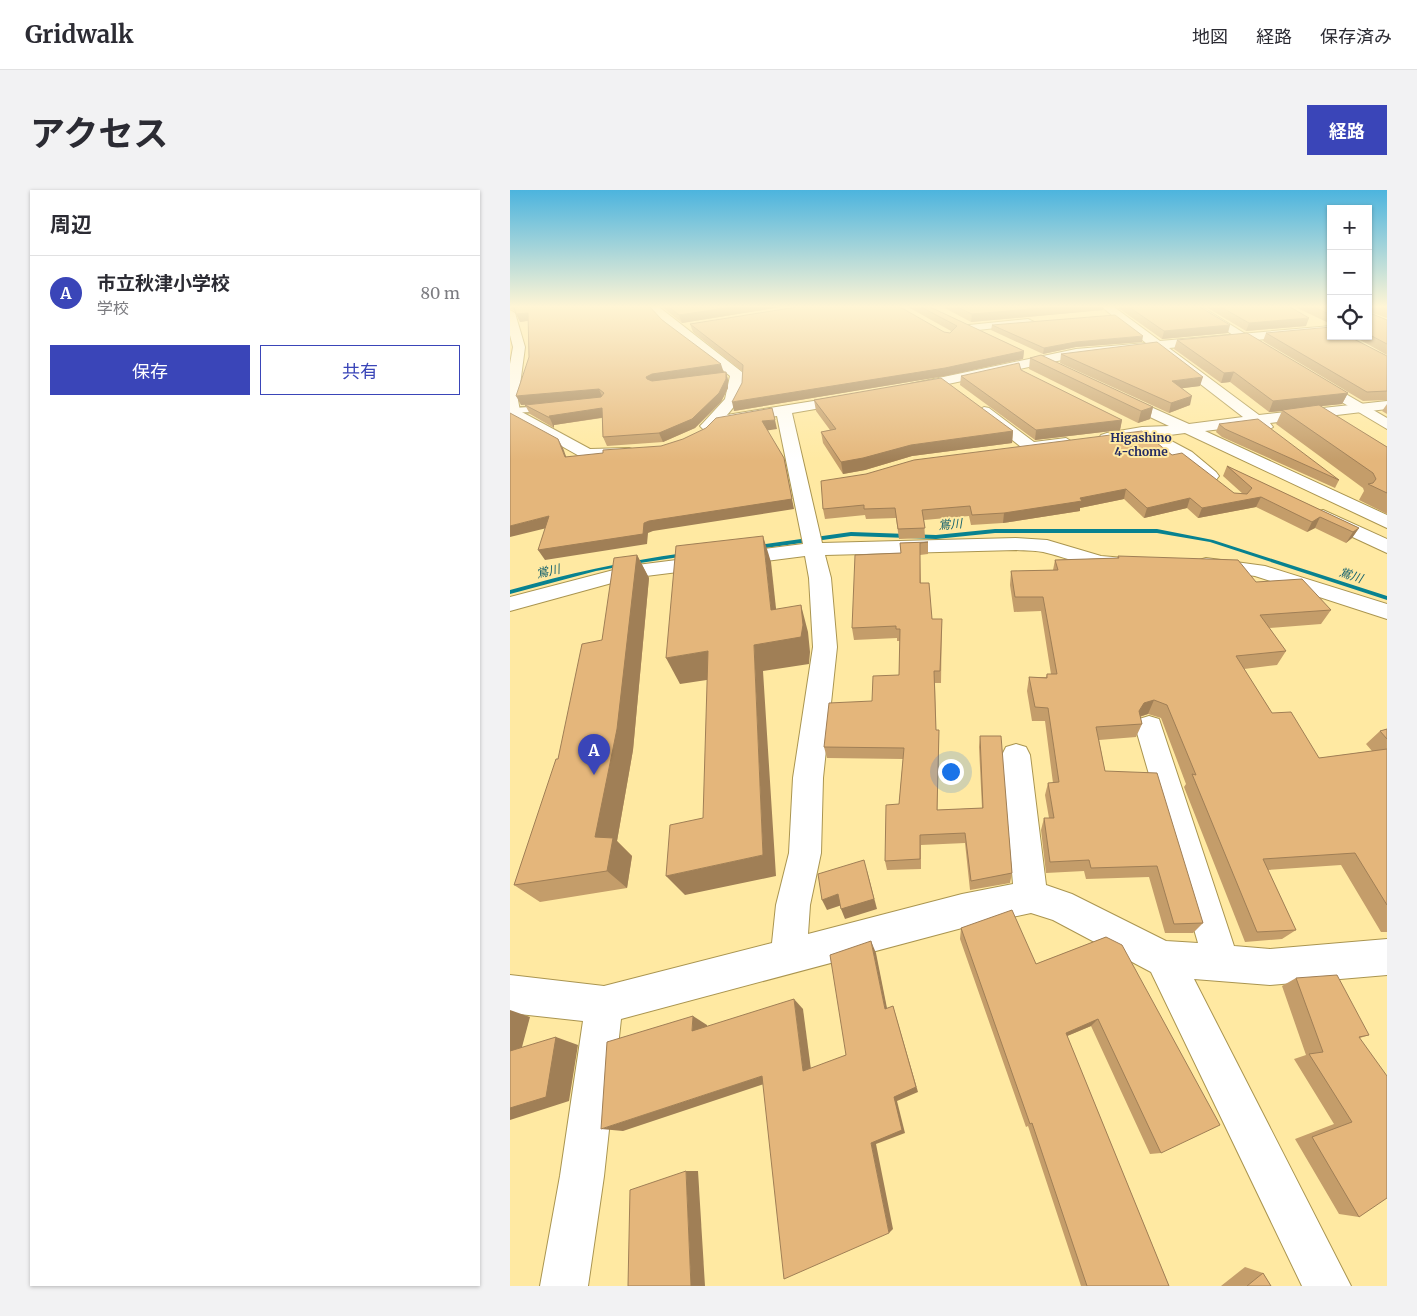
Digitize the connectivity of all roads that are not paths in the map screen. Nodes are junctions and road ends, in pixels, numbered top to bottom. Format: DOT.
graph roads {
  1 [pos="517,358"];
  2 [pos="716,358"];
  3 [pos="1036,358"];
  4 [pos="1054,358"];
  5 [pos="1175,358"];
  6 [pos="1279,358"];
  7 [pos="996,359"];
  8 [pos="1042,361"];
  9 [pos="1285,362"];
  10 [pos="1013,367"];
  11 [pos="1067,373"];
  12 [pos="1302,373"];
  13 [pos="1031,376"];
  14 [pos="945,382"];
  15 [pos="1102,389"];
  16 [pos="897,390"];
  17 [pos="869,396"];
  18 [pos="1387,405"];
  19 [pos="556,408"];
  20 [pos="1360,408"];
  21 [pos="511,411"];
  22 [pos="784,411"];
  23 [pos="1118,420"];
  24 [pos="1257,420"];
  25 [pos="712,422"];
  26 [pos="1387,424"];
  27 [pos="1187,428"];
  28 [pos="1145,433"];
  29 [pos="694,437"];
  30 [pos="1280,438"];
  31 [pos="1030,447"];
  32 [pos="1010,448"];
  33 [pos="647,451"];
  34 [pos="1225,477"];
  35 [pos="1341,483"];
  36 [pos="818,484"];
  37 [pos="800,486"];
  38 [pos="1307,508"];
  39 [pos="1387,517"];
  40 [pos="1387,522"];
  41 [pos="812,543"];
  42 [pos="1387,547"];
  43 [pos="1150,563"];
  44 [pos="1190,564"];
  45 [pos="510,604"];
  46 [pos="1387,612"];
  47 [pos="1149,726"];
  48 [pos="1016,755"];
  49 [pos="1031,897"];
  50 [pos="788,957"];
  51 [pos="1387,957"];
  52 [pos="1164,959"];
  53 [pos="1222,964"];
  54 [pos="510,994"];
  55 [pos="604,1005"];
  56 [pos="564,1286"];
  57 [pos="1327,1286"];
  1 -- 21 [label="street"];
  2 -- 25 [label="street"];
  3 -- 8 [label="street"];
  4 -- 8 [label="street"];
  5 -- 24 [label="street"];
  6 -- 9 [label="street"];
  7 -- 10 [label="street"];
  8 -- 10 [label="street"];
  8 -- 11 [label="street"];
  10 -- 13 [label="street"];
  10 -- 14 [label="street"];
  12 -- 20 [label="street"];
  14 -- 16 [label="street"];
  14 -- 31 [label="street"];
  15 -- 27 [label="street"];
  17 -- 22 [label="street"];
  18 -- 20 [label="street"];
  19 -- 21 [label="lane"];
  20 -- 24 [label="street"];
  20 -- 26 [label="street"];
  21 -- 33 [label="street"];
  22 -- 25 [label="street"];
  22 -- 37 [label="street"];
  23 -- 28 [label="street"];
  24 -- 27 [label="street"];
  24 -- 30 [label="street"];
  25 -- 29 [label="street"];
  27 -- 28 [label="street"];
  27 -- 40 [label="street"];
  28 -- 31 [label="street"];
  28 -- 34 [label="street"];
  31 -- 32 [label="street"];
  35 -- 39 [label="street"];
  36 -- 37 [label="street"];
  37 -- 41 [label="street"];
  38 -- 42 [label="street"];
  41 -- 43 [label="street"];
  41 -- 45 [label="street"];
  41 -- 50 [label="street"];
  44 -- 46 [label="street"];
  47 -- 53 [label="street"];
  48 -- 49 [label="street"];
  49 -- 50 [label="street"];
  49 -- 52 [label="street"];
  50 -- 55 [label="street"];
  51 -- 53 [label="street"];
  52 -- 53 [label="street"];
  52 -- 57 [label="street"];
  54 -- 55 [label="street"];
  55 -- 56 [label="street"];
}
